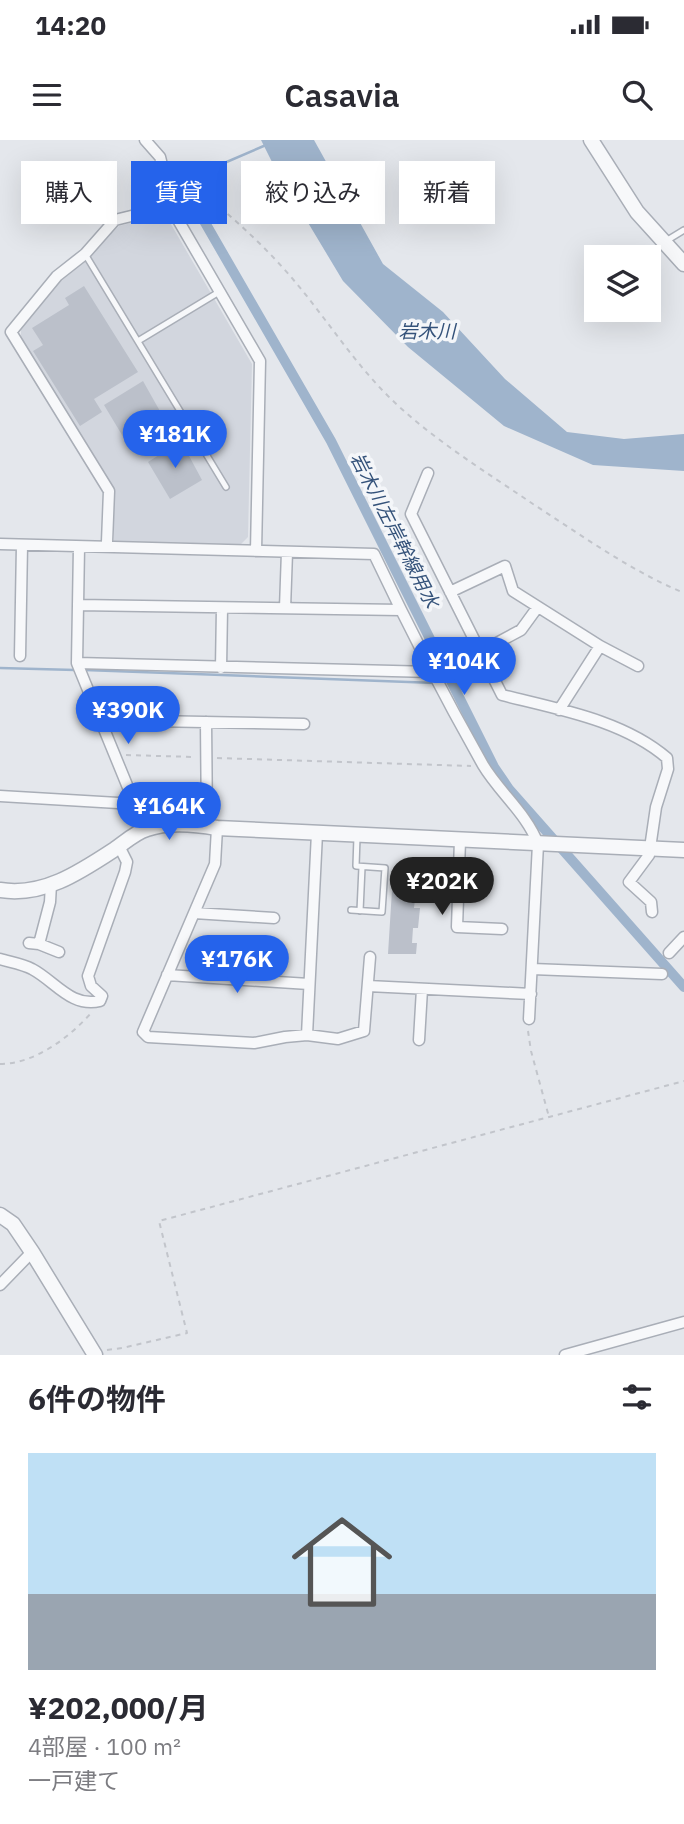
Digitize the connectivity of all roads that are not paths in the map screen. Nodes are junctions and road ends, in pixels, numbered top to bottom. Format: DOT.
graph roads {
  1 [pos="145,140"];
  2 [pos="590,140"];
  3 [pos="161,161"];
  4 [pos="131,216"];
  5 [pos="180,224"];
  6 [pos="684,230"];
  7 [pos="664,242"];
  8 [pos="85,254"];
  9 [pos="684,264"];
  10 [pos="219,291"];
  11 [pos="138,341"];
  12 [pos="428,473"];
  13 [pos="226,487"];
  14 [pos="107,542"];
  15 [pos="0,544"];
  16 [pos="22,545"];
  17 [pos="79,547"];
  18 [pos="256,551"];
  19 [pos="287,552"];
  20 [pos="450,592"];
  21 [pos="78,605"];
  22 [pos="222,608"];
  23 [pos="285,608"];
  24 [pos="537,608"];
  25 [pos="401,610"];
  26 [pos="600,646"];
  27 [pos="480,652"];
  28 [pos="20,656"];
  29 [pos="638,666"];
  30 [pos="79,668"];
  31 [pos="221,668"];
  32 [pos="432,672"];
  33 [pos="559,710"];
  34 [pos="100,720"];
  35 [pos="206,722"];
  36 [pos="304,724"];
  37 [pos="0,796"];
  38 [pos="135,804"];
  39 [pos="212,827"];
  40 [pos="145,829"];
  41 [pos="317,833"];
  42 [pos="357,835"];
  43 [pos="460,840"];
  44 [pos="552,844"];
  45 [pos="119,846"];
  46 [pos="650,848"];
  47 [pos="684,850"];
  48 [pos="362,867"];
  49 [pos="51,884"];
  50 [pos="0,890"];
  51 [pos="351,910"];
  52 [pos="359,911"];
  53 [pos="652,912"];
  54 [pos="194,913"];
  55 [pos="274,918"];
  56 [pos="502,929"];
  57 [pos="684,937"];
  58 [pos="60,952"];
  59 [pos="669,953"];
  60 [pos="370,957"];
  61 [pos="0,959"];
  62 [pos="532,969"];
  63 [pos="662,974"];
  64 [pos="167,975"];
  65 [pos="309,984"];
  66 [pos="368,986"];
  67 [pos="422,989"];
  68 [pos="531,994"];
  69 [pos="530,1019"];
  70 [pos="416,1033"];
  71 [pos="307,1035"];
  72 [pos="0,1215"];
  73 [pos="32,1252"];
  74 [pos="0,1285"];
  75 [pos="684,1322"];
  76 [pos="94,1353"];
  77 [pos="565,1355"];
  1 -- 3 [label="street"];
  2 -- 7 [label="street"];
  4 -- 8 [label="street"];
  5 -- 10 [label="street"];
  6 -- 7 [label="lane"];
  7 -- 9 [label="street"];
  8 -- 11 [label="lane"];
  8 -- 14 [label="street"];
  10 -- 11 [label="lane"];
  10 -- 18 [label="street"];
  11 -- 13 [label="lane"];
  12 -- 20 [label="street"];
  15 -- 16 [label="street"];
  16 -- 17 [label="street"];
  16 -- 28 [label="street"];
  17 -- 18 [label="street"];
  17 -- 21 [label="street"];
  18 -- 19 [label="street"];
  19 -- 23 [label="street"];
  19 -- 25 [label="street"];
  20 -- 24 [label="street"];
  20 -- 27 [label="street"];
  21 -- 22 [label="street"];
  21 -- 30 [label="street"];
  22 -- 23 [label="street"];
  22 -- 31 [label="street"];
  23 -- 25 [label="street"];
  24 -- 26 [label="street"];
  24 -- 27 [label="street"];
  25 -- 32 [label="street"];
  26 -- 29 [label="street"];
  26 -- 33 [label="street"];
  27 -- 33 [label="street"];
  30 -- 31 [label="street"];
  30 -- 34 [label="street"];
  31 -- 32 [label="street"];
  32 -- 44 [label="street"];
  33 -- 46 [label="street"];
  34 -- 35 [label="street"];
  34 -- 38 [label="street"];
  35 -- 36 [label="street"];
  35 -- 39 [label="street"];
  37 -- 38 [label="street"];
  38 -- 40 [label="street"];
  39 -- 40 [label="street"];
  39 -- 41 [label="street"];
  39 -- 54 [label="street"];
  40 -- 45 [label="street"];
  41 -- 42 [label="street"];
  41 -- 65 [label="street"];
  42 -- 43 [label="street"];
  42 -- 48 [label="lane"];
  43 -- 44 [label="street"];
  43 -- 56 [label="street"];
  44 -- 46 [label="street"];
  44 -- 62 [label="street"];
  45 -- 49 [label="street"];
  45 -- 61 [label="street"];
  46 -- 47 [label="street"];
  46 -- 53 [label="street"];
  48 -- 52 [label="lane"];
  48 -- 52 [label="lane"];
  49 -- 50 [label="street"];
  49 -- 58 [label="street"];
  51 -- 52 [label="lane"];
  54 -- 55 [label="street"];
  54 -- 64 [label="street"];
  57 -- 59 [label="street"];
  60 -- 66 [label="street"];
  62 -- 63 [label="street"];
  62 -- 68 [label="street"];
  64 -- 65 [label="street"];
  64 -- 71 [label="street"];
  65 -- 71 [label="street"];
  66 -- 67 [label="street"];
  66 -- 71 [label="street"];
  67 -- 68 [label="street"];
  67 -- 70 [label="street"];
  68 -- 69 [label="street"];
  72 -- 73 [label="street"];
  73 -- 74 [label="street"];
  73 -- 76 [label="street"];
  75 -- 77 [label="street"];
}
